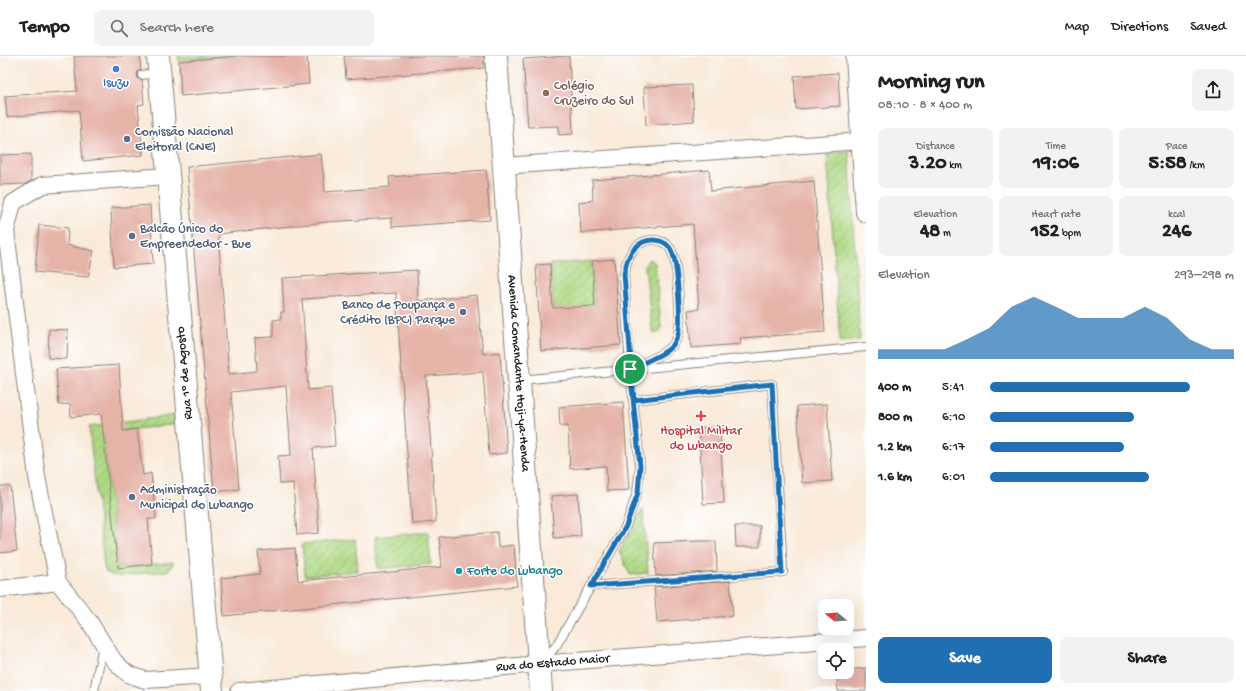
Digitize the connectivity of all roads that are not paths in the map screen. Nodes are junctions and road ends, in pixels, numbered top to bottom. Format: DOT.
graph roads {
  1 [pos="496,56"];
  2 [pos="856,56"];
  3 [pos="153,68"];
  4 [pos="864,141"];
  5 [pos="503,166"];
  6 [pos="168,176"];
  7 [pos="866,212"];
  8 [pos="3,232"];
  9 [pos="866,347"];
  10 [pos="630,369"];
  11 [pos="519,380"];
  12 [pos="634,400"];
  13 [pos="58,582"];
  14 [pos="591,586"];
  15 [pos="0,589"];
  16 [pos="866,638"];
  17 [pos="103,644"];
  18 [pos="539,664"];
  19 [pos="212,684"];
  20 [pos="94,691"];
  21 [pos="239,691"];
  22 [pos="542,691"];
  1 -- 5 [label="main road, Avenida Comandante Hoji-ya-Henda"];
  2 -- 4 [label="street"];
  3 -- 6 [label="main road, Rua 1º de Agosto"];
  4 -- 5 [label="street"];
  4 -- 7 [label="street"];
  5 -- 11 [label="main road, Avenida Comandante Hoji-ya-Henda"];
  6 -- 8 [label="street"];
  6 -- 19 [label="main road, Rua 1º de Agosto"];
  8 -- 13 [label="street"];
  9 -- 10 [label="lane"];
  10 -- 10 [label="lane"];
  10 -- 11 [label="lane"];
  10 -- 12 [label="lane"];
  11 -- 18 [label="main road, Avenida Comandante Hoji-ya-Henda"];
  12 -- 14 [label="lane"];
  12 -- 14 [label="lane"];
  13 -- 15 [label="street"];
  13 -- 17 [label="street"];
  14 -- 18 [label="lane"];
  16 -- 18 [label="street, Rua do Estado Maior"];
  17 -- 19 [label="street"];
  17 -- 20 [label="lane"];
  18 -- 21 [label="street, Rua do Estado Maior"];
  18 -- 22 [label="main road, Avenida Comandante Hoji-ya-Henda"];
}
